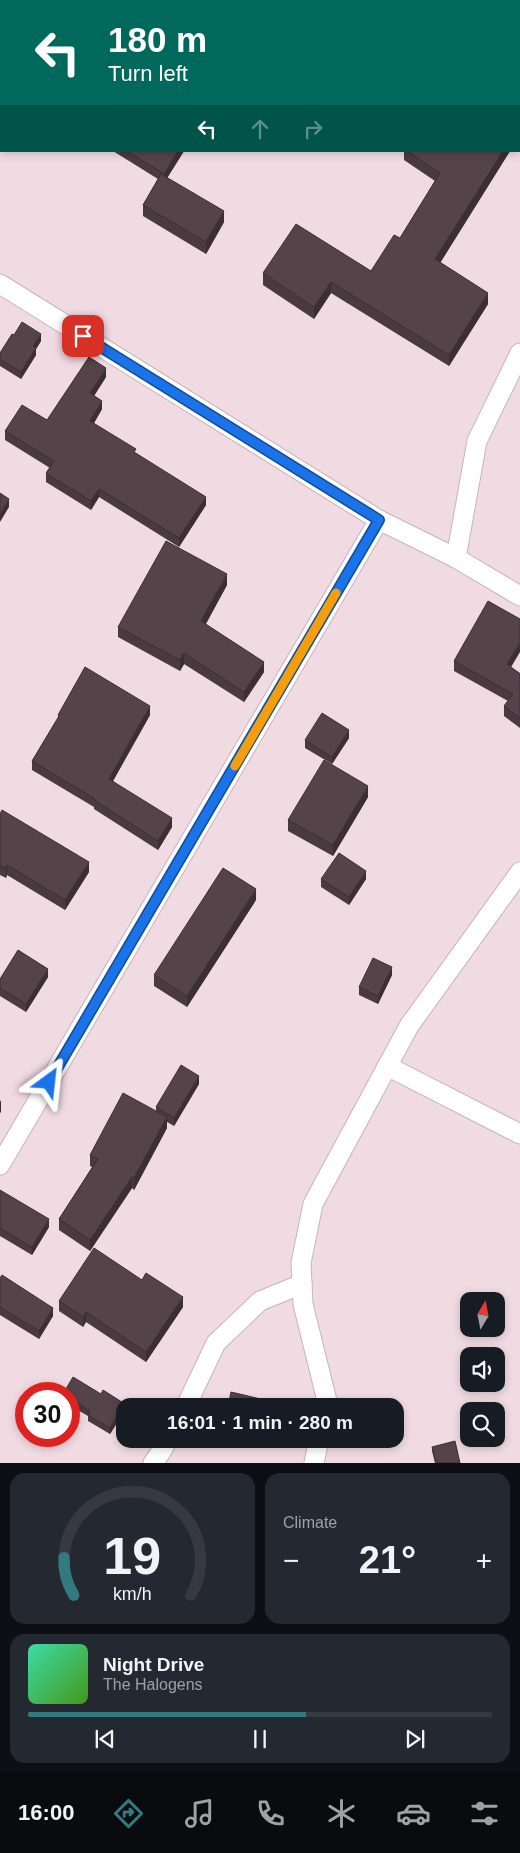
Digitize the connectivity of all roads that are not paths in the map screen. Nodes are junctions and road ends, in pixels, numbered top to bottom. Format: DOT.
graph roads {
  1 [pos="0,284"];
  2 [pos="520,353"];
  3 [pos="379,520"];
  4 [pos="456,558"];
  5 [pos="520,596"];
  6 [pos="520,872"];
  7 [pos="387,1066"];
  8 [pos="520,1134"];
  9 [pos="0,1165"];
  10 [pos="302,1284"];
  11 [pos="190,1398"];
  12 [pos="326,1398"];
  13 [pos="163,1448"];
  14 [pos="317,1448"];
  15 [pos="152,1463"];
  16 [pos="314,1463"];
  1 -- 3 [label="street"];
  2 -- 4 [label="street"];
  3 -- 4 [label="street"];
  3 -- 9 [label="street"];
  4 -- 5 [label="street"];
  6 -- 7 [label="street"];
  7 -- 8 [label="street"];
  7 -- 10 [label="street"];
  10 -- 11 [label="street"];
  10 -- 12 [label="street"];
  13 -- 15 [label="street"];
  14 -- 16 [label="street"];
}
